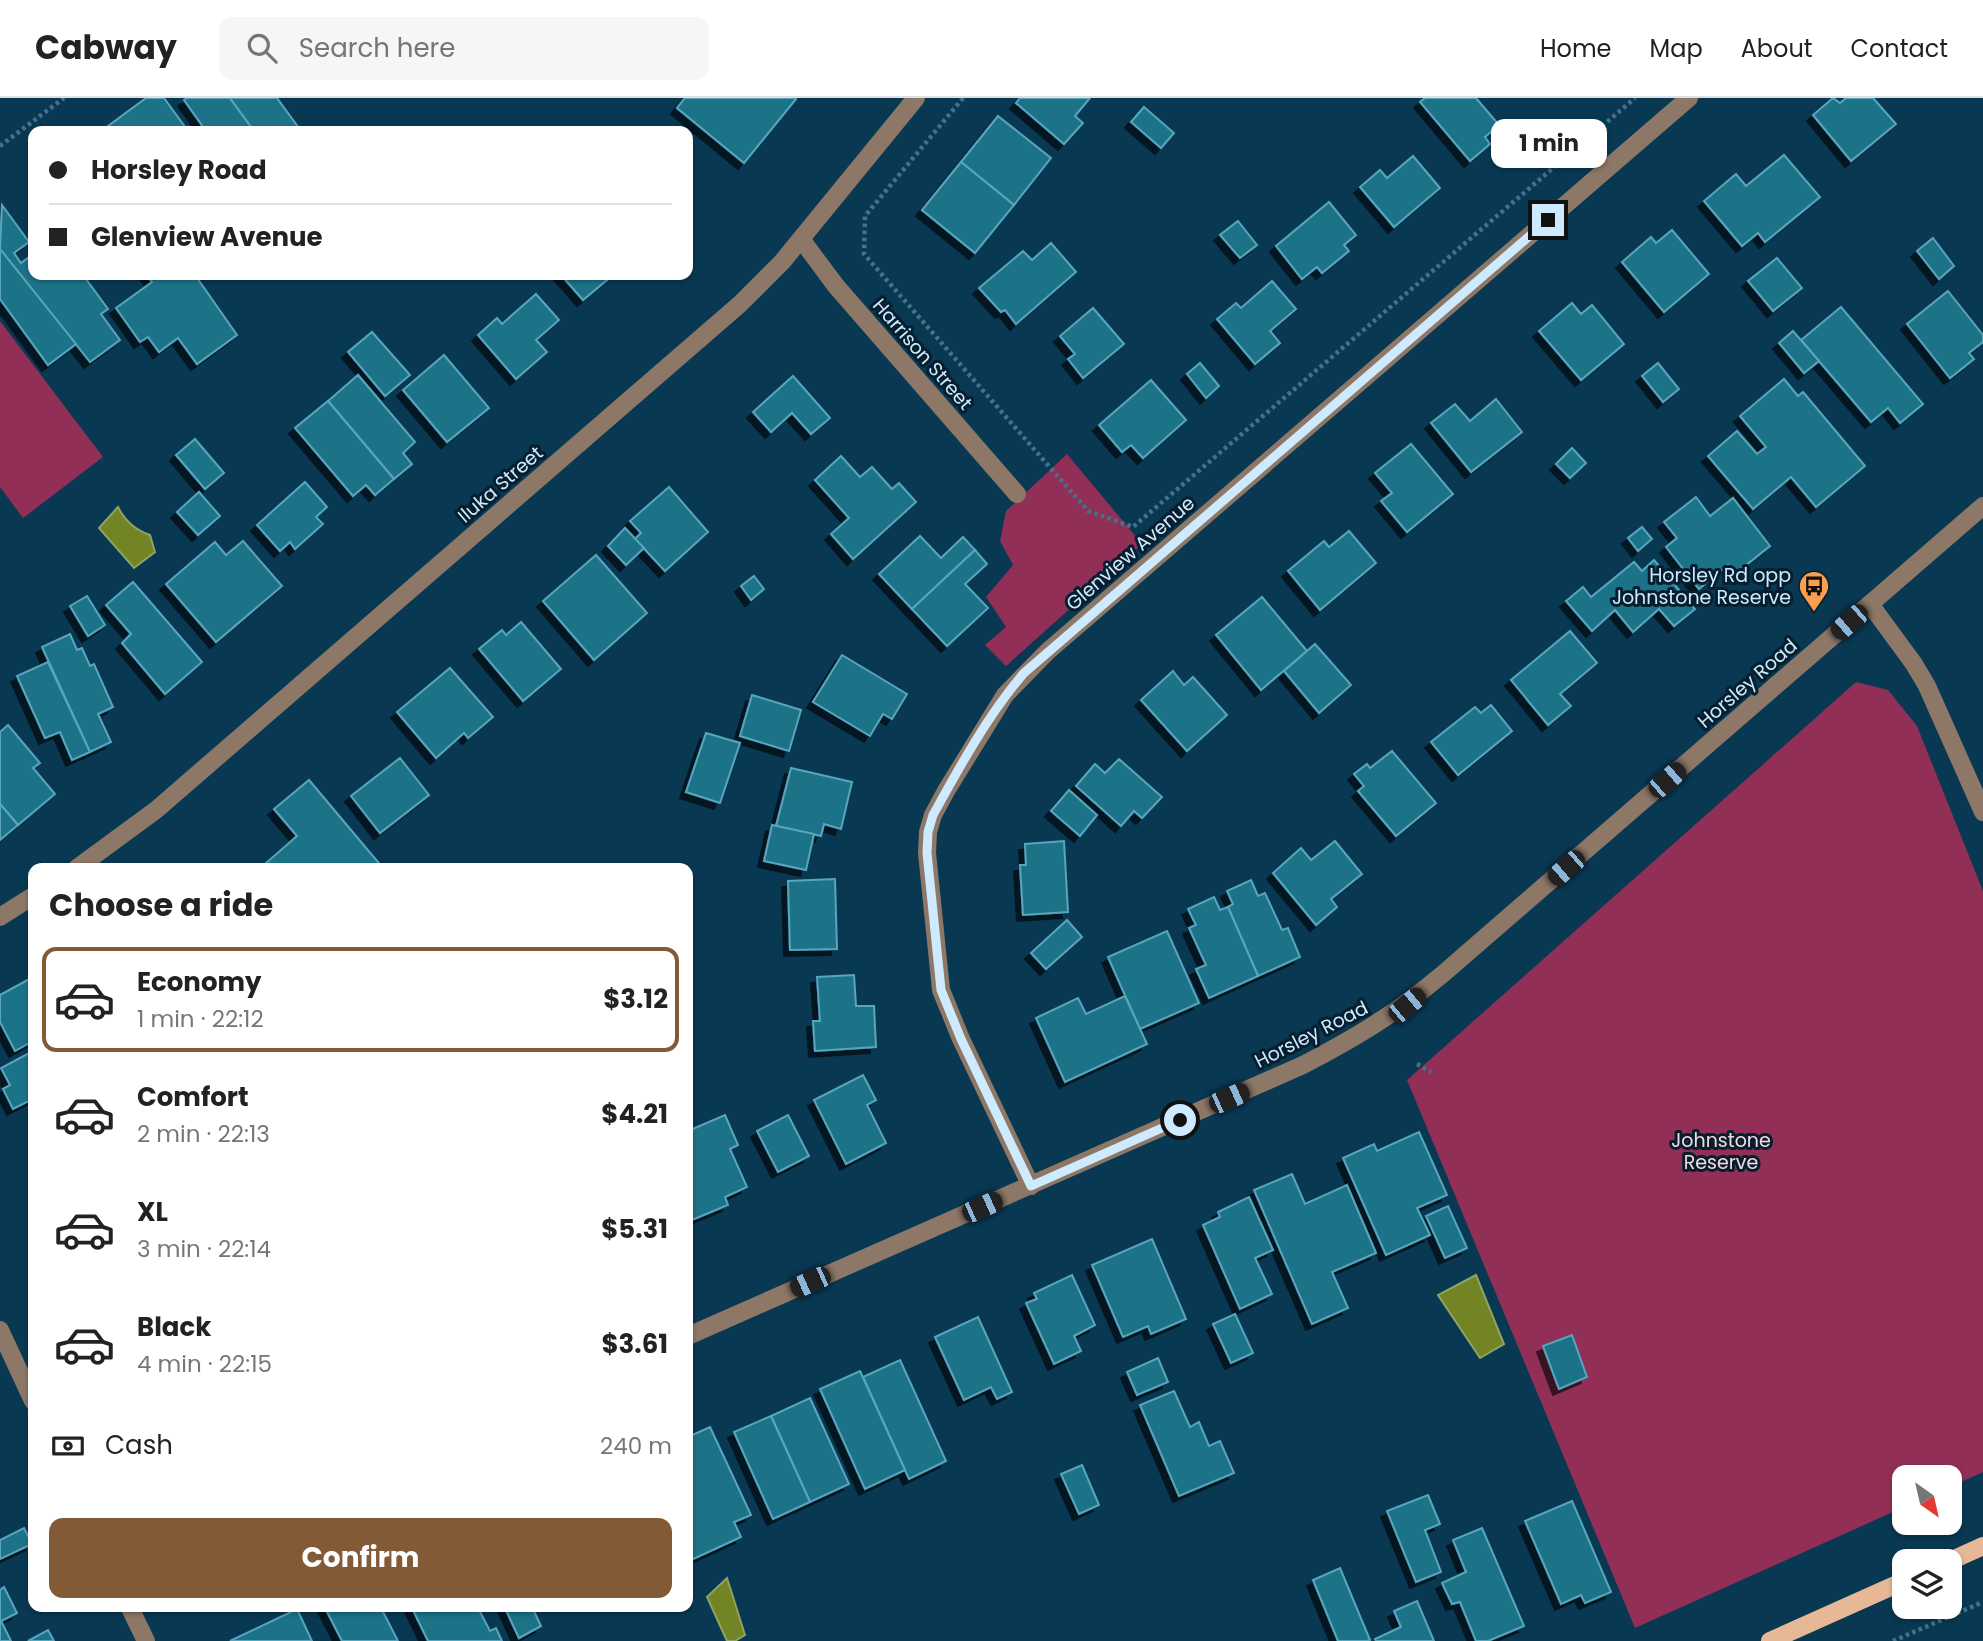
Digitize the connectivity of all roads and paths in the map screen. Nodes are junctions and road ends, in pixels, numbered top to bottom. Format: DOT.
graph roads {
  1 [pos="64,98"];
  2 [pos="916,98"];
  3 [pos="963,98"];
  4 [pos="1635,98"];
  5 [pos="1689,98"];
  6 [pos="0,146"];
  7 [pos="801,239"];
  8 [pos="1017,494"];
  9 [pos="1983,506"];
  10 [pos="1870,604"];
  11 [pos="1983,812"];
  12 [pos="84,863"];
  13 [pos="28,899"];
  14 [pos="0,917"];
  15 [pos="1417,1064"];
  16 [pos="1431,1072"];
  17 [pos="1031,1186"];
  18 [pos="0,1330"];
  19 [pos="693,1334"];
  20 [pos="28,1390"];
  21 [pos="1983,1546"];
  22 [pos="1962,1556"];
  23 [pos="1892,1586"];
  24 [pos="1983,1602"];
  25 [pos="132,1612"];
  26 [pos="146,1641"];
  27 [pos="1770,1641"];
  28 [pos="1893,1641"];
  1 -- 6 [label="path"];
  2 -- 7 [label="street, Iluka Street"];
  3 -- 4 [label="path"];
  5 -- 17 [label="street, Glenview Avenue"];
  7 -- 8 [label="street, Harrison Street"];
  7 -- 12 [label="street, Iluka Street"];
  9 -- 10 [label="street, Horsley Road"];
  10 -- 11 [label="street"];
  10 -- 17 [label="street, Horsley Road"];
  13 -- 14 [label="street"];
  15 -- 16 [label="path"];
  17 -- 19 [label="street, Horsley Road"];
  18 -- 20 [label="street"];
  21 -- 22 [label="main road"];
  23 -- 27 [label="main road"];
  24 -- 28 [label="path"];
  25 -- 26 [label="street"];
}
